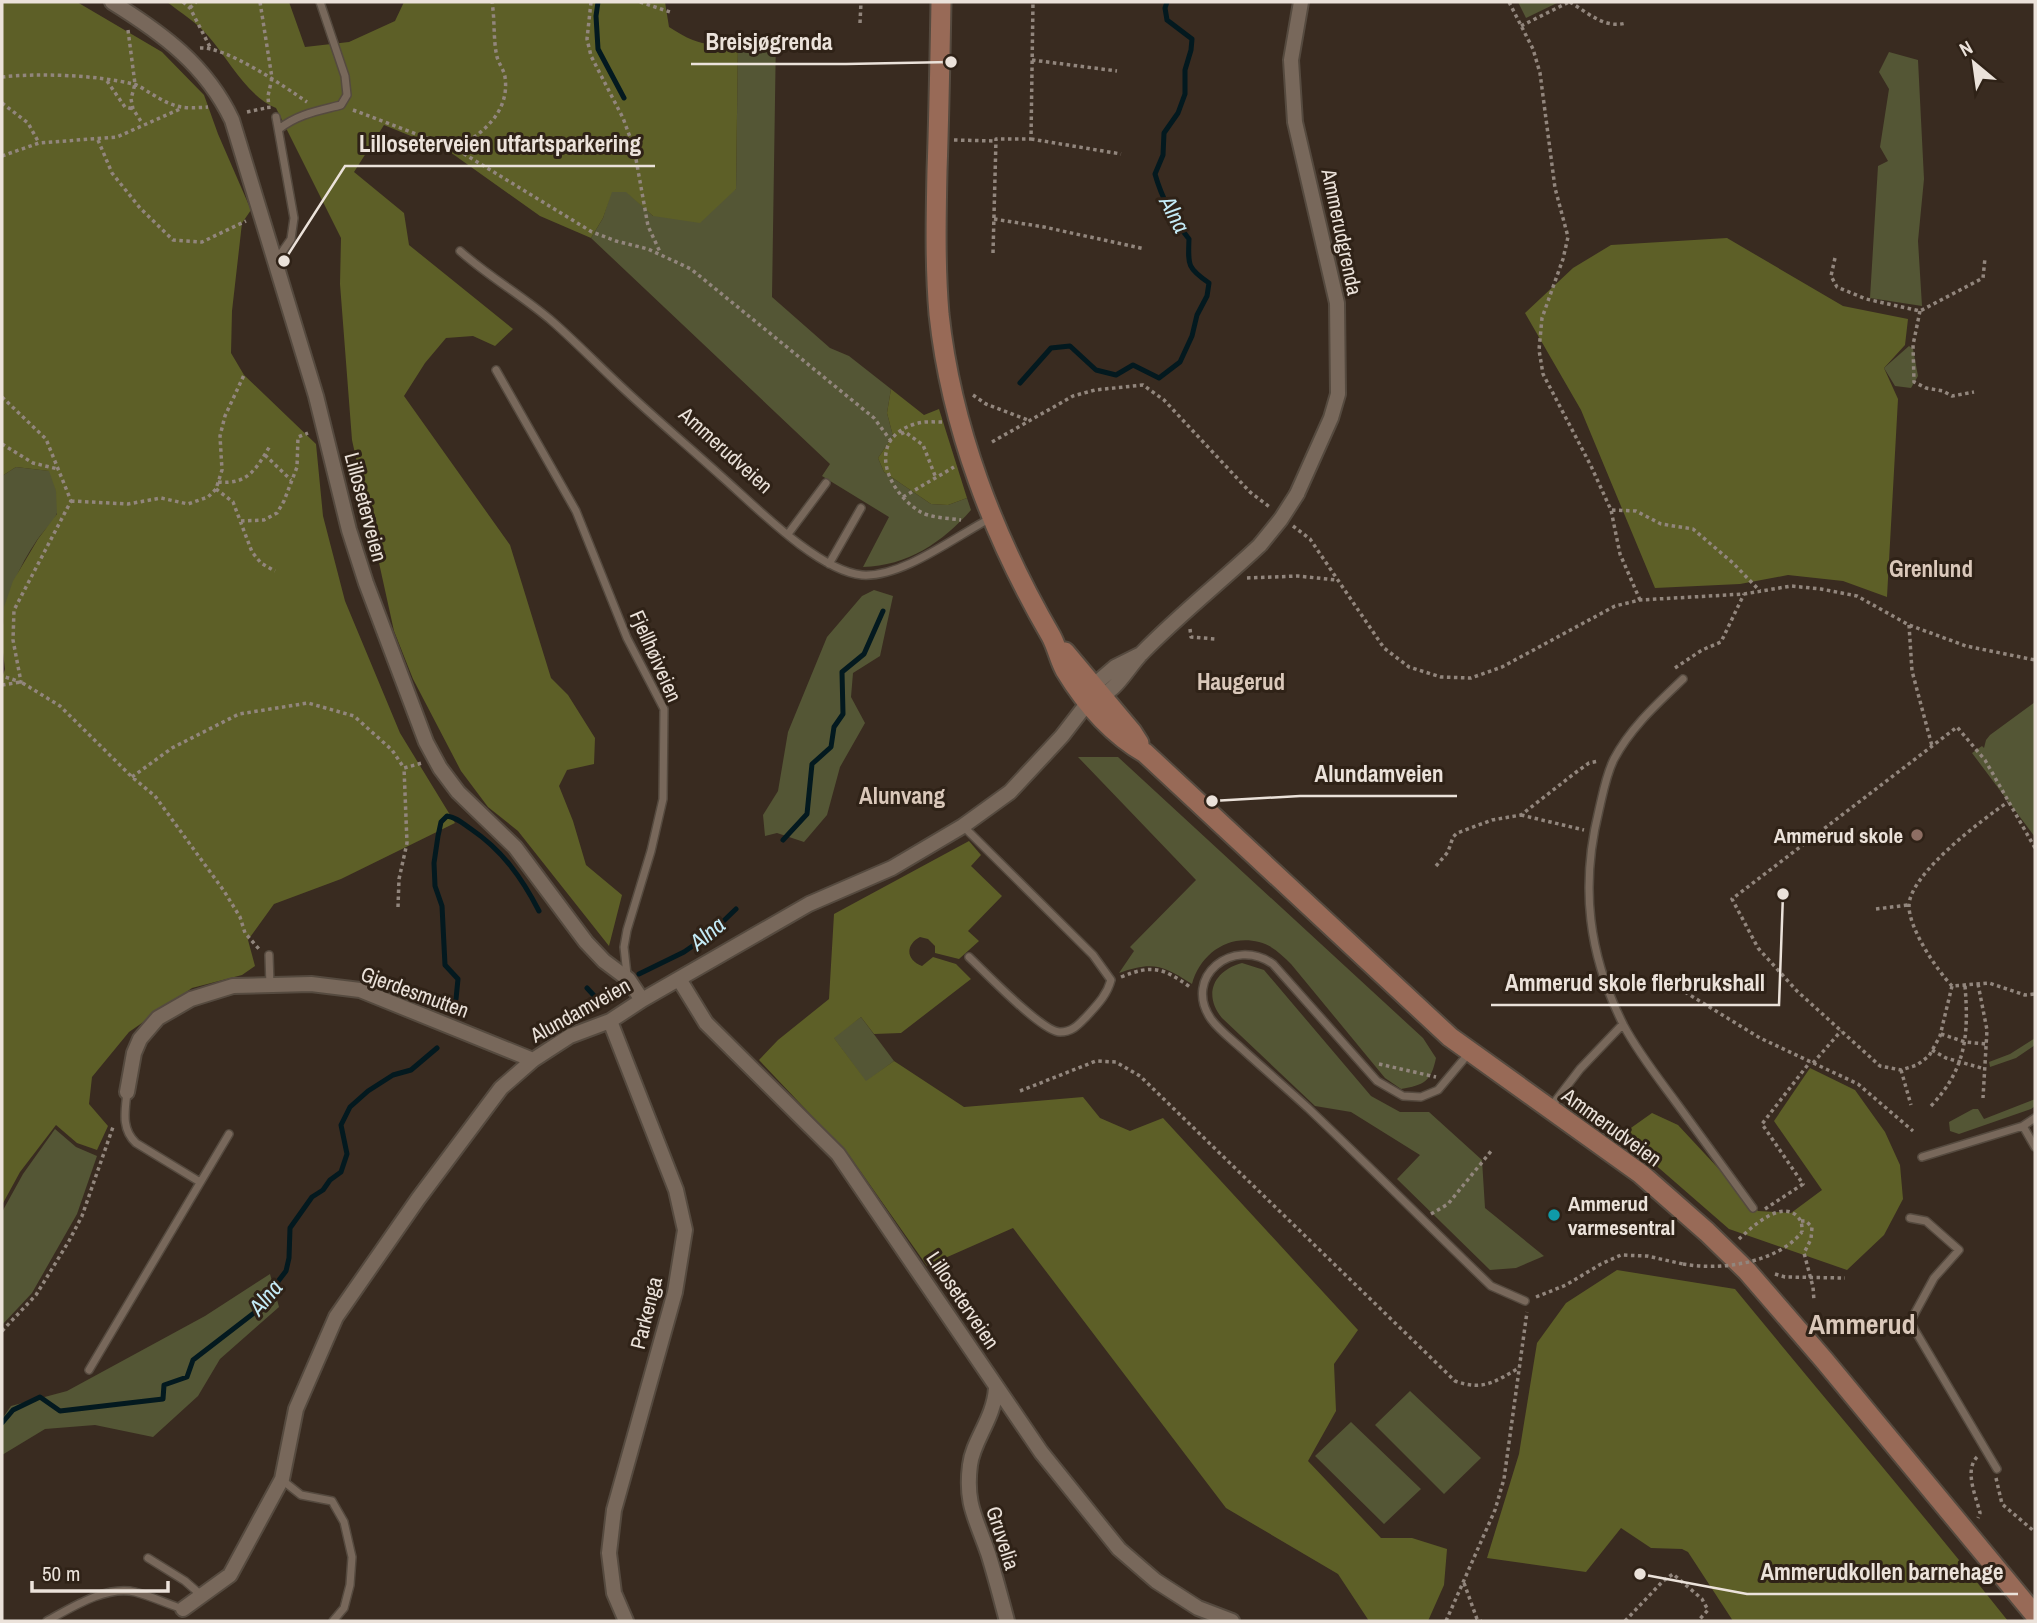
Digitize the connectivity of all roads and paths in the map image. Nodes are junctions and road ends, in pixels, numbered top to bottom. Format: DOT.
graph roads {
  1 [pos="112,2"];
  2 [pos="183,2"];
  3 [pos="196,2"];
  4 [pos="260,2"];
  5 [pos="320,2"];
  6 [pos="492,2"];
  7 [pos="591,2"];
  8 [pos="640,2"];
  9 [pos="861,2"];
  10 [pos="941,2"];
  11 [pos="1033,2"];
  12 [pos="1301,2"];
  13 [pos="1509,2"];
  14 [pos="1569,2"];
  15 [pos="190,8"];
  16 [pos="125,10"];
  17 [pos="670,12"];
  18 [pos="860,23"];
  19 [pos="1626,23"];
  20 [pos="1521,26"];
  21 [pos="211,47"];
  22 [pos="202,48"];
  23 [pos="1032,60"];
  24 [pos="1117,71"];
  25 [pos="2,77"];
  26 [pos="272,78"];
  27 [pos="107,80"];
  28 [pos="135,84"];
  29 [pos="2,103"];
  30 [pos="225,105"];
  31 [pos="341,105"];
  32 [pos="268,107"];
  33 [pos="181,108"];
  34 [pos="132,109"];
  35 [pos="318,110"];
  36 [pos="251,113"];
  37 [pos="276,117"];
  38 [pos="142,124"];
  39 [pos="279,129"];
  40 [pos="952,139"];
  41 [pos="1031,139"];
  42 [pos="98,140"];
  43 [pos="996,141"];
  44 [pos="39,143"];
  45 [pos="456,149"];
  46 [pos="1121,154"];
  47 [pos="2,156"];
  48 [pos="260,217"];
  49 [pos="994,219"];
  50 [pos="1145,249"];
  51 [pos="460,251"];
  52 [pos="993,253"];
  53 [pos="661,254"];
  54 [pos="1835,258"];
  55 [pos="1985,258"];
  56 [pos="275,263"];
  57 [pos="1920,311"];
  58 [pos="496,370"];
  59 [pos="244,375"];
  60 [pos="1975,392"];
  61 [pos="967,393"];
  62 [pos="2,397"];
  63 [pos="1028,420"];
  64 [pos="946,421"];
  65 [pos="323,427"];
  66 [pos="891,441"];
  67 [pos="992,442"];
  68 [pos="2,444"];
  69 [pos="270,446"];
  70 [pos="265,455"];
  71 [pos="954,467"];
  72 [pos="58,468"];
  73 [pos="936,478"];
  74 [pos="291,480"];
  75 [pos="218,482"];
  76 [pos="826,482"];
  77 [pos="216,489"];
  78 [pos="903,496"];
  79 [pos="71,501"];
  80 [pos="862,508"];
  81 [pos="1611,510"];
  82 [pos="1280,515"];
  83 [pos="986,520"];
  84 [pos="241,521"];
  85 [pos="1290,523"];
  86 [pos="788,534"];
  87 [pos="829,564"];
  88 [pos="275,571"];
  89 [pos="1223,579"];
  90 [pos="1336,580"];
  91 [pos="1760,592"];
  92 [pos="1744,594"];
  93 [pos="1640,600"];
  94 [pos="1189,623"];
  95 [pos="1909,625"];
  96 [pos="1215,639"];
  97 [pos="1141,653"];
  98 [pos="2035,660"];
  99 [pos="1674,669"];
  100 [pos="2,676"];
  101 [pos="1683,679"];
  102 [pos="21,682"];
  103 [pos="2,685"];
  104 [pos="1095,694"];
  105 [pos="1932,746"];
  106 [pos="1615,758"];
  107 [pos="416,766"];
  108 [pos="404,768"];
  109 [pos="132,777"];
  110 [pos="2008,802"];
  111 [pos="1521,816"];
  112 [pos="963,826"];
  113 [pos="1593,832"];
  114 [pos="2035,848"];
  115 [pos="1436,866"];
  116 [pos="1909,904"];
  117 [pos="398,907"];
  118 [pos="1875,909"];
  119 [pos="269,955"];
  120 [pos="969,957"];
  121 [pos="628,979"];
  122 [pos="679,979"];
  123 [pos="1111,981"];
  124 [pos="1667,981"];
  125 [pos="1978,984"];
  126 [pos="1965,985"];
  127 [pos="270,986"];
  128 [pos="1952,986"];
  129 [pos="1202,992"];
  130 [pos="2035,994"];
  131 [pos="642,1000"];
  132 [pos="610,1021"];
  133 [pos="1623,1024"];
  134 [pos="1839,1033"];
  135 [pos="1941,1034"];
  136 [pos="1839,1042"];
  137 [pos="1965,1042"];
  138 [pos="1987,1044"];
  139 [pos="1932,1050"];
  140 [pos="1470,1052"];
  141 [pos="533,1060"];
  142 [pos="1811,1062"];
  143 [pos="1960,1063"];
  144 [pos="1363,1065"];
  145 [pos="1985,1069"];
  146 [pos="1901,1070"];
  147 [pos="1436,1077"];
  148 [pos="1020,1091"];
  149 [pos="127,1092"];
  150 [pos="1983,1098"];
  151 [pos="1911,1105"];
  152 [pos="1931,1106"];
  153 [pos="1549,1109"];
  154 [pos="2035,1118"];
  155 [pos="116,1120"];
  156 [pos="2023,1126"];
  157 [pos="1913,1131"];
  158 [pos="229,1135"];
  159 [pos="2035,1147"];
  160 [pos="1492,1150"];
  161 [pos="1922,1157"];
  162 [pos="200,1182"];
  163 [pos="1776,1203"];
  164 [pos="1448,1204"];
  165 [pos="1753,1208"];
  166 [pos="1780,1212"];
  167 [pos="1910,1218"];
  168 [pos="1801,1221"];
  169 [pos="1736,1242"];
  170 [pos="1774,1273"];
  171 [pos="1811,1277"];
  172 [pos="1845,1278"];
  173 [pos="1525,1301"];
  174 [pos="1814,1301"];
  175 [pos="2,1331"];
  176 [pos="1519,1368"];
  177 [pos="89,1370"];
  178 [pos="996,1388"];
  179 [pos="1984,1448"];
  180 [pos="1997,1469"];
  181 [pos="282,1479"];
  182 [pos="1976,1524"];
  183 [pos="2035,1532"];
  184 [pos="148,1558"];
  185 [pos="1464,1581"];
  186 [pos="201,1595"];
  187 [pos="183,1609"];
  188 [pos="63,1612"];
  189 [pos="2035,1615"];
  190 [pos="47,1621"];
  191 [pos="68,1621"];
  192 [pos="333,1621"];
  193 [pos="626,1621"];
  194 [pos="1007,1621"];
  195 [pos="1231,1621"];
  196 [pos="1446,1621"];
  197 [pos="1481,1621"];
  198 [pos="1625,1621"];
  199 [pos="1698,1621"];
  1 -- 16 [label="street, Lilloseterveien"];
  2 -- 15 [label="path"];
  3 -- 15 [label="path"];
  4 -- 26 [label="path"];
  5 -- 31 [label="lane"];
  6 -- 45 [label="path"];
  7 -- 53 [label="path"];
  8 -- 17 [label="path"];
  9 -- 18 [label="path"];
  10 -- 83 [label="street, Ammerudveien"];
  11 -- 23 [label="path"];
  12 -- 89 [label="street, Ammerudgrenda, bridge"];
  13 -- 20 [label="path"];
  14 -- 19 [label="path"];
  14 -- 20 [label="path"];
  15 -- 21 [label="path"];
  16 -- 28 [label="path"];
  16 -- 30 [label="street, Lilloseterveien"];
  20 -- 81 [label="path"];
  21 -- 22 [label="path"];
  21 -- 26 [label="path"];
  23 -- 24 [label="path"];
  23 -- 41 [label="path"];
  25 -- 27 [label="path"];
  26 -- 32 [label="path"];
  26 -- 35 [label="path"];
  27 -- 28 [label="path"];
  27 -- 34 [label="path"];
  28 -- 33 [label="path"];
  28 -- 34 [label="path"];
  29 -- 44 [label="path"];
  30 -- 33 [label="path"];
  30 -- 48 [label="street, Lilloseterveien"];
  31 -- 35 [label="lane"];
  31 -- 45 [label="path"];
  32 -- 36 [label="path"];
  32 -- 37 [label="path"];
  33 -- 38 [label="path"];
  34 -- 38 [label="path"];
  35 -- 39 [label="lane"];
  37 -- 39 [label="lane"];
  38 -- 42 [label="path"];
  39 -- 56 [label="lane"];
  40 -- 43 [label="path"];
  41 -- 43 [label="path"];
  41 -- 46 [label="path"];
  42 -- 44 [label="path"];
  42 -- 48 [label="path"];
  43 -- 49 [label="path"];
  44 -- 47 [label="path"];
  45 -- 53 [label="path"];
  48 -- 56 [label="street, Lilloseterveien"];
  49 -- 50 [label="path"];
  49 -- 52 [label="path"];
  51 -- 86 [label="lane, Ammerudveien"];
  53 -- 66 [label="path"];
  54 -- 57 [label="path"];
  55 -- 57 [label="path"];
  56 -- 65 [label="street, Lilloseterveien"];
  57 -- 60 [label="path"];
  58 -- 121 [label="lane, Fjellhøiveien"];
  59 -- 75 [label="path"];
  61 -- 63 [label="path"];
  62 -- 72 [label="path"];
  63 -- 67 [label="path"];
  63 -- 82 [label="path"];
  64 -- 66 [label="path"];
  65 -- 74 [label="path"];
  65 -- 121 [label="street, Lilloseterveien"];
  66 -- 73 [label="path"];
  66 -- 78 [label="path"];
  68 -- 72 [label="path"];
  69 -- 70 [label="path"];
  70 -- 74 [label="path"];
  70 -- 75 [label="path"];
  71 -- 73 [label="path"];
  72 -- 79 [label="path"];
  73 -- 78 [label="path"];
  74 -- 84 [label="path"];
  75 -- 77 [label="path"];
  76 -- 86 [label="lane"];
  77 -- 79 [label="path"];
  77 -- 84 [label="path"];
  78 -- 83 [label="path"];
  79 -- 102 [label="path"];
  80 -- 87 [label="lane"];
  81 -- 91 [label="path"];
  81 -- 93 [label="path"];
  83 -- 87 [label="lane, Ammerudveien"];
  83 -- 104 [label="street, Ammerudveien"];
  84 -- 88 [label="path"];
  85 -- 90 [label="path"];
  86 -- 87 [label="lane, Ammerudveien"];
  89 -- 90 [label="path"];
  89 -- 97 [label="street, Ammerudgrenda"];
  90 -- 93 [label="path"];
  91 -- 92 [label="path"];
  91 -- 95 [label="path"];
  92 -- 93 [label="path"];
  92 -- 99 [label="path"];
  94 -- 96 [label="path"];
  95 -- 98 [label="path"];
  95 -- 105 [label="path"];
  97 -- 104 [label="street, Alundamveien"];
  100 -- 102 [label="path"];
  101 -- 106 [label="lane"];
  102 -- 103 [label="path"];
  102 -- 109 [label="path"];
  104 -- 112 [label="street, Alundamveien"];
  104 -- 140 [label="street, Ammerudveien"];
  105 -- 110 [label="path"];
  105 -- 134 [label="path"];
  106 -- 111 [label="path"];
  106 -- 113 [label="lane"];
  107 -- 108 [label="path"];
  108 -- 109 [label="path"];
  108 -- 117 [label="path"];
  109 -- 119 [label="path"];
  110 -- 114 [label="path"];
  110 -- 116 [label="path"];
  111 -- 113 [label="path"];
  111 -- 115 [label="path"];
  112 -- 122 [label="street, Alundamveien"];
  112 -- 123 [label="lane"];
  113 -- 133 [label="lane"];
  116 -- 118 [label="path"];
  116 -- 128 [label="path"];
  119 -- 127 [label="lane"];
  120 -- 123 [label="lane"];
  121 -- 131 [label="street, Lilloseterveien"];
  122 -- 131 [label="street, Alundamveien"];
  122 -- 178 [label="street, Lilloseterveien"];
  123 -- 129 [label="path"];
  124 -- 142 [label="path"];
  125 -- 126 [label="path"];
  125 -- 130 [label="path"];
  125 -- 138 [label="path"];
  126 -- 128 [label="path"];
  126 -- 137 [label="path"];
  127 -- 141 [label="street, Gjerdesmutten"];
  127 -- 149 [label="street, Gjerdesmutten"];
  128 -- 135 [label="path"];
  129 -- 144 [label="lane"];
  129 -- 173 [label="lane"];
  131 -- 132 [label="street, Alundamveien"];
  132 -- 141 [label="street, Alundamveien"];
  132 -- 193 [label="street, Parkenga"];
  133 -- 153 [label="lane"];
  133 -- 165 [label="lane"];
  134 -- 136 [label="path"];
  134 -- 142 [label="path"];
  134 -- 146 [label="path"];
  135 -- 137 [label="path"];
  135 -- 139 [label="path"];
  137 -- 138 [label="path"];
  137 -- 143 [label="path"];
  138 -- 145 [label="path"];
  139 -- 143 [label="path"];
  139 -- 146 [label="path"];
  140 -- 144 [label="lane"];
  140 -- 153 [label="street, Ammerudveien"];
  141 -- 181 [label="street, Alundamveien"];
  142 -- 157 [label="path"];
  142 -- 163 [label="path"];
  143 -- 145 [label="path"];
  143 -- 152 [label="path"];
  144 -- 147 [label="path"];
  145 -- 150 [label="path"];
  146 -- 151 [label="path"];
  148 -- 176 [label="path"];
  149 -- 162 [label="lane"];
  153 -- 189 [label="street, Ammerudveien"];
  154 -- 156 [label="lane"];
  155 -- 175 [label="path"];
  156 -- 159 [label="lane"];
  156 -- 161 [label="lane"];
  158 -- 162 [label="lane"];
  160 -- 164 [label="path"];
  162 -- 177 [label="lane"];
  163 -- 165 [label="path"];
  163 -- 166 [label="path"];
  166 -- 168 [label="path"];
  166 -- 169 [label="path"];
  167 -- 179 [label="lane"];
  168 -- 171 [label="path"];
  168 -- 173 [label="path, bridge"];
  170 -- 171 [label="path"];
  171 -- 172 [label="path"];
  171 -- 174 [label="path"];
  173 -- 176 [label="path"];
  176 -- 185 [label="path"];
  178 -- 194 [label="street, Gruvelia"];
  178 -- 195 [label="street, Lilloseterveien"];
  179 -- 180 [label="lane"];
  179 -- 182 [label="path"];
  180 -- 183 [label="path"];
  181 -- 186 [label="street, Alundamveien"];
  181 -- 192 [label="lane"];
  184 -- 186 [label="lane"];
  185 -- 196 [label="path"];
  185 -- 197 [label="path"];
  186 -- 187 [label="street, Alundamveien"];
  187 -- 188 [label="lane"];
  188 -- 190 [label="lane"];
  188 -- 191 [label="lane"];
  198 -- 199 [label="path"];
}
